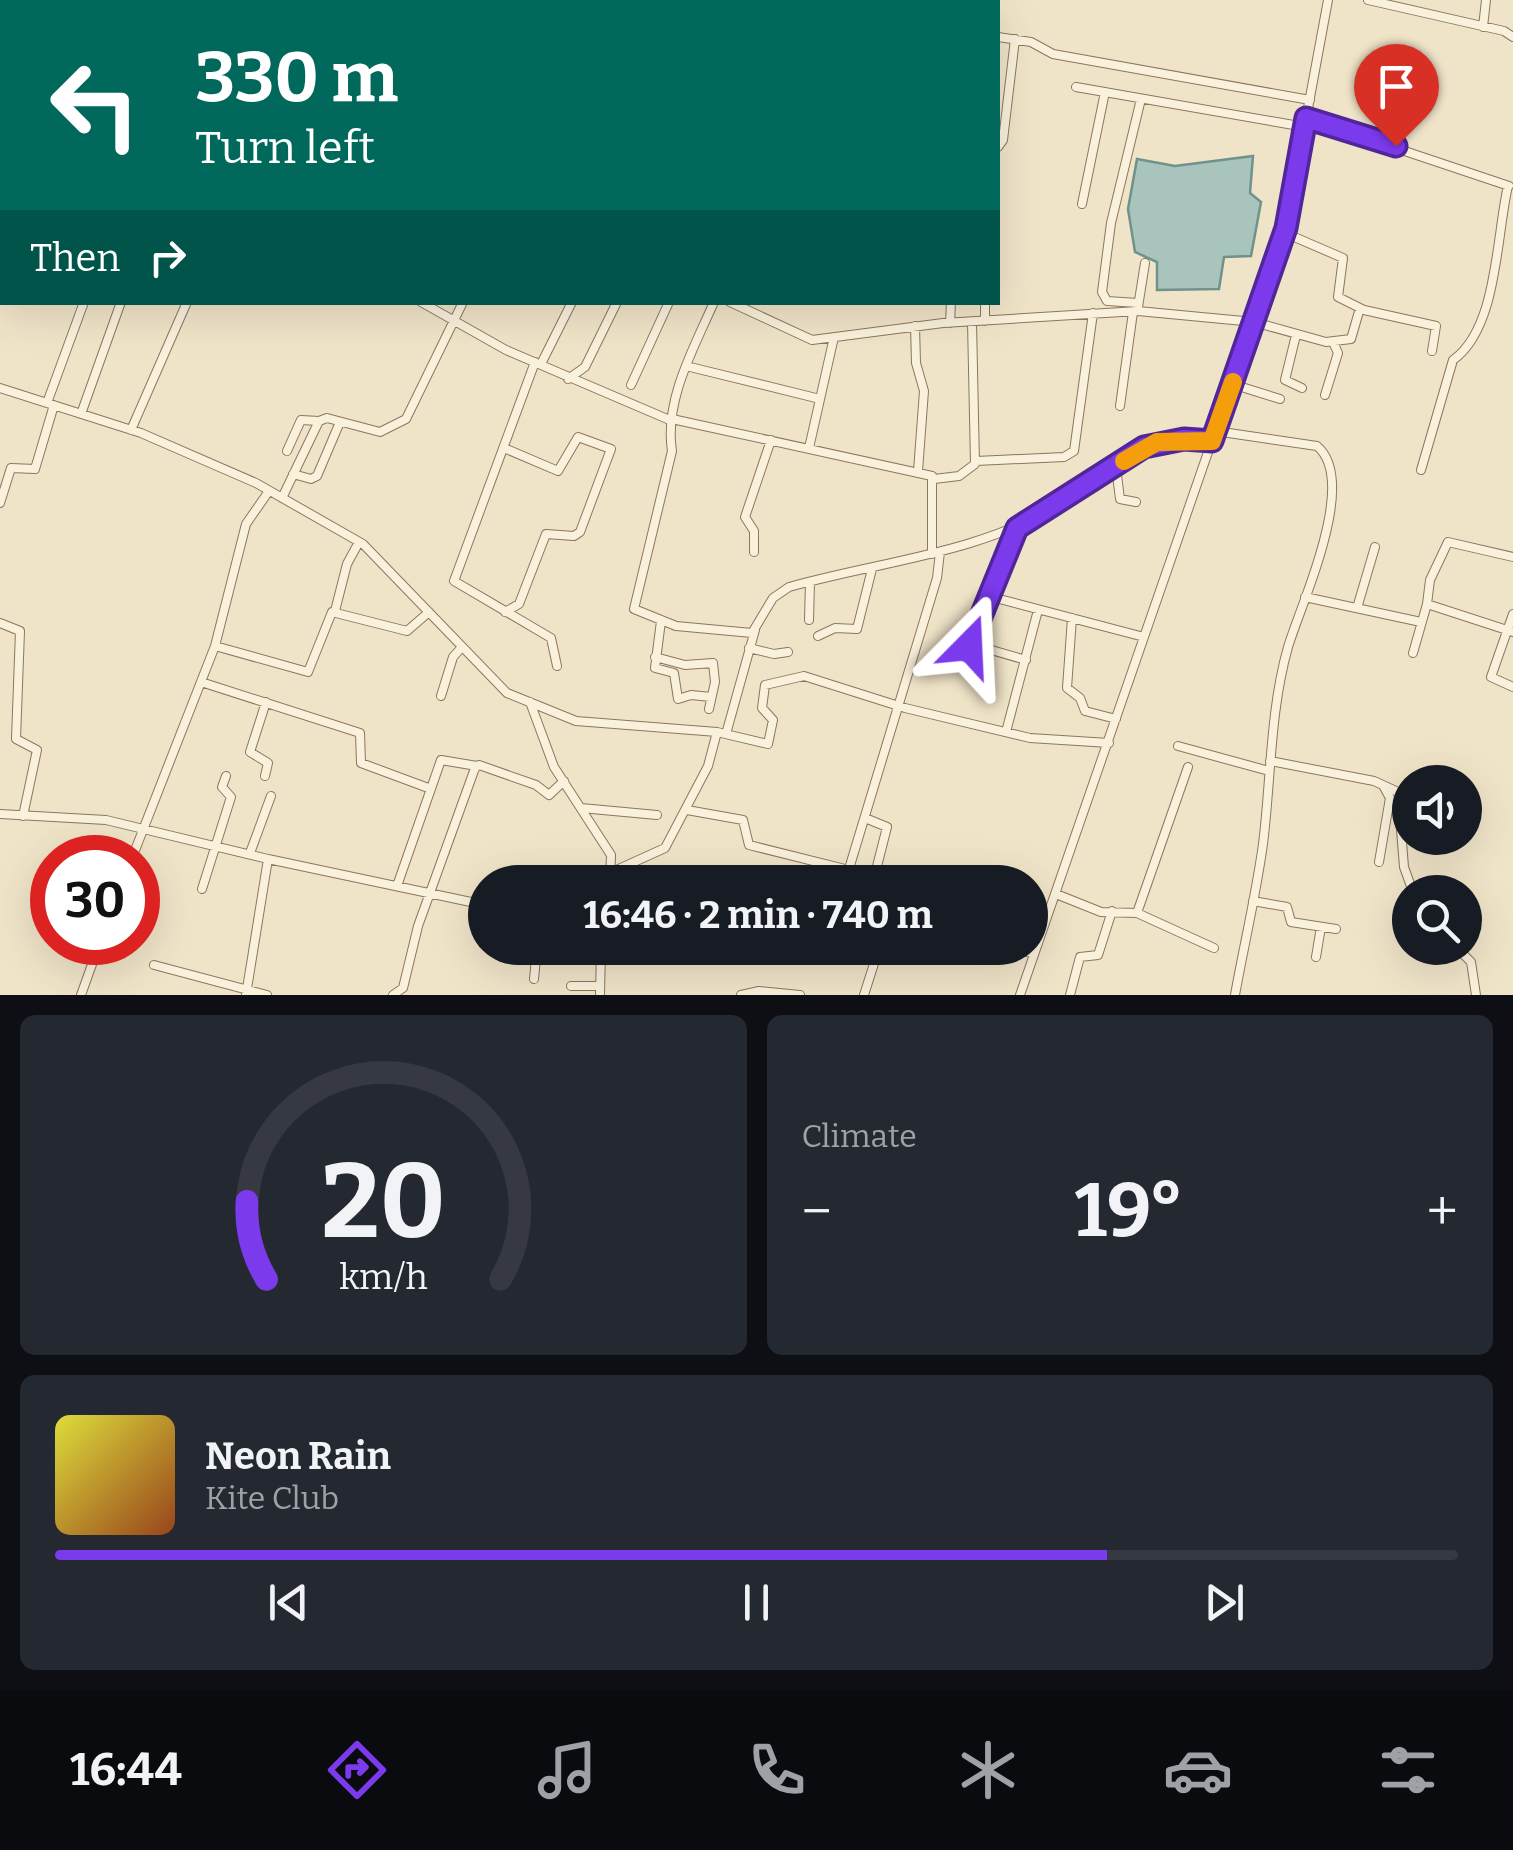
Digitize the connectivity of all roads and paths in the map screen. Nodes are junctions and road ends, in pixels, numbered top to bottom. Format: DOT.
graph roads {
  1 [pos="1328,0"];
  2 [pos="1368,0"];
  3 [pos="1486,0"];
  4 [pos="1483,28"];
  5 [pos="1000,37"];
  6 [pos="1513,37"];
  7 [pos="1014,40"];
  8 [pos="1076,88"];
  9 [pos="1105,92"];
  10 [pos="1140,98"];
  11 [pos="1310,100"];
  12 [pos="1306,123"];
  13 [pos="1000,144"];
  14 [pos="1510,186"];
  15 [pos="1082,204"];
  16 [pos="1284,233"];
  17 [pos="1145,263"];
  18 [pos="83,305"];
  19 [pos="120,305"];
  20 [pos="186,305"];
  21 [pos="426,305"];
  22 [pos="462,305"];
  23 [pos="570,305"];
  24 [pos="616,305"];
  25 [pos="668,305"];
  26 [pos="713,305"];
  27 [pos="734,305"];
  28 [pos="952,305"];
  29 [pos="985,305"];
  30 [pos="1360,308"];
  31 [pos="1136,309"];
  32 [pos="1093,313"];
  33 [pos="454,320"];
  34 [pos="985,321"];
  35 [pos="950,322"];
  36 [pos="972,322"];
  37 [pos="1254,322"];
  38 [pos="916,326"];
  39 [pos="1296,336"];
  40 [pos="834,337"];
  41 [pos="1333,342"];
  42 [pos="1432,351"];
  43 [pos="538,363"];
  44 [pos="686,366"];
  45 [pos="568,378"];
  46 [pos="1232,384"];
  47 [pos="631,385"];
  48 [pos="0,388"];
  49 [pos="1302,388"];
  50 [pos="1325,395"];
  51 [pos="1280,398"];
  52 [pos="820,399"];
  53 [pos="51,404"];
  54 [pos="1120,406"];
  55 [pos="82,414"];
  56 [pos="672,420"];
  57 [pos="318,421"];
  58 [pos="340,422"];
  59 [pos="132,430"];
  60 [pos="1214,436"];
  61 [pos="770,440"];
  62 [pos="504,448"];
  63 [pos="809,448"];
  64 [pos="287,450"];
  65 [pos="976,460"];
  66 [pos="1116,467"];
  67 [pos="1421,470"];
  68 [pos="918,472"];
  69 [pos="294,474"];
  70 [pos="934,479"];
  71 [pos="269,491"];
  72 [pos="282,498"];
  73 [pos="1136,502"];
  74 [pos="0,503"];
  75 [pos="1017,528"];
  76 [pos="359,542"];
  77 [pos="1375,548"];
  78 [pos="754,552"];
  79 [pos="936,553"];
  80 [pos="1513,557"];
  81 [pos="872,568"];
  82 [pos="810,582"];
  83 [pos="988,596"];
  84 [pos="1304,597"];
  85 [pos="1426,604"];
  86 [pos="1357,608"];
  87 [pos="1038,610"];
  88 [pos="335,611"];
  89 [pos="428,612"];
  90 [pos="504,612"];
  91 [pos="1513,614"];
  92 [pos="1072,618"];
  93 [pos="809,620"];
  94 [pos="661,621"];
  95 [pos="1421,622"];
  96 [pos="0,623"];
  97 [pos="755,630"];
  98 [pos="1510,632"];
  99 [pos="818,636"];
  100 [pos="1144,637"];
  101 [pos="215,646"];
  102 [pos="462,646"];
  103 [pos="750,648"];
  104 [pos="788,652"];
  105 [pos="1413,653"];
  106 [pos="655,657"];
  107 [pos="1026,660"];
  108 [pos="558,666"];
  109 [pos="201,682"];
  110 [pos="1513,687"];
  111 [pos="440,696"];
  112 [pos="712,698"];
  113 [pos="266,702"];
  114 [pos="530,702"];
  115 [pos="899,706"];
  116 [pos="709,709"];
  117 [pos="1116,720"];
  118 [pos="1006,732"];
  119 [pos="722,733"];
  120 [pos="1109,743"];
  121 [pos="1178,746"];
  122 [pos="476,766"];
  123 [pos="1270,766"];
  124 [pos="1188,767"];
  125 [pos="226,776"];
  126 [pos="266,776"];
  127 [pos="564,782"];
  128 [pos="1381,784"];
  129 [pos="431,789"];
  130 [pos="271,796"];
  131 [pos="580,808"];
  132 [pos="687,810"];
  133 [pos="0,814"];
  134 [pos="658,815"];
  135 [pos="24,816"];
  136 [pos="865,818"];
  137 [pos="142,828"];
  138 [pos="140,835"];
  139 [pos="214,844"];
  140 [pos="250,853"];
  141 [pos="268,859"];
  142 [pos="1379,862"];
  143 [pos="611,865"];
  144 [pos="622,865"];
  145 [pos="828,865"];
  146 [pos="850,865"];
  147 [pos="877,865"];
  148 [pos="1407,875"];
  149 [pos="397,886"];
  150 [pos="202,889"];
  151 [pos="430,893"];
  152 [pos="1056,894"];
  153 [pos="468,901"];
  154 [pos="1252,901"];
  155 [pos="1112,911"];
  156 [pos="1137,913"];
  157 [pos="1048,916"];
  158 [pos="1321,927"];
  159 [pos="1336,929"];
  160 [pos="1214,948"];
  161 [pos="1316,957"];
  162 [pos="92,965"];
  163 [pos="154,965"];
  164 [pos="535,965"];
  165 [pos="601,965"];
  166 [pos="874,965"];
  167 [pos="1030,965"];
  168 [pos="1471,965"];
  169 [pos="534,979"];
  170 [pos="571,986"];
  171 [pos="600,990"];
  172 [pos="247,992"];
  173 [pos="759,993"];
  174 [pos="81,995"];
  175 [pos="267,995"];
  176 [pos="393,995"];
  177 [pos="741,995"];
  178 [pos="800,995"];
  179 [pos="864,995"];
  180 [pos="1020,995"];
  181 [pos="1070,995"];
  182 [pos="1235,995"];
  183 [pos="1476,995"];
  1 -- 11 [label="street"];
  2 -- 4 [label="street"];
  3 -- 4 [label="street"];
  4 -- 6 [label="street"];
  5 -- 7 [label="street"];
  7 -- 11 [label="street"];
  7 -- 13 [label="street"];
  8 -- 9 [label="street"];
  9 -- 10 [label="street"];
  9 -- 15 [label="street"];
  10 -- 12 [label="street"];
  10 -- 31 [label="street"];
  11 -- 12 [label="street"];
  12 -- 14 [label="street"];
  12 -- 16 [label="street"];
  14 -- 67 [label="street"];
  16 -- 30 [label="street"];
  16 -- 37 [label="street"];
  17 -- 31 [label="street"];
  18 -- 53 [label="street"];
  19 -- 55 [label="street"];
  20 -- 59 [label="street"];
  21 -- 33 [label="street"];
  22 -- 33 [label="street"];
  23 -- 43 [label="street"];
  24 -- 45 [label="street"];
  25 -- 47 [label="street"];
  26 -- 44 [label="street"];
  27 -- 40 [label="street"];
  28 -- 35 [label="street"];
  29 -- 34 [label="street"];
  30 -- 41 [label="street"];
  30 -- 42 [label="street"];
  31 -- 32 [label="street"];
  31 -- 37 [label="street"];
  31 -- 54 [label="street"];
  32 -- 34 [label="street"];
  32 -- 65 [label="street"];
  33 -- 43 [label="street"];
  33 -- 58 [label="street"];
  34 -- 36 [label="street"];
  35 -- 36 [label="street"];
  35 -- 38 [label="street"];
  36 -- 65 [label="street"];
  37 -- 39 [label="street"];
  37 -- 46 [label="street"];
  38 -- 40 [label="street"];
  38 -- 68 [label="street"];
  39 -- 41 [label="street"];
  39 -- 49 [label="street"];
  40 -- 52 [label="street"];
  41 -- 50 [label="street"];
  43 -- 45 [label="street"];
  43 -- 62 [label="street"];
  44 -- 52 [label="street"];
  44 -- 56 [label="street"];
  45 -- 56 [label="street"];
  46 -- 51 [label="street"];
  46 -- 60 [label="street"];
  48 -- 53 [label="street"];
  52 -- 63 [label="street"];
  53 -- 55 [label="street"];
  53 -- 74 [label="street"];
  55 -- 59 [label="street"];
  56 -- 61 [label="street"];
  56 -- 94 [label="street"];
  57 -- 58 [label="street"];
  57 -- 64 [label="street"];
  57 -- 69 [label="street"];
  58 -- 69 [label="street"];
  59 -- 71 [label="street"];
  60 -- 66 [label="street"];
  60 -- 84 [label="street"];
  60 -- 100 [label="street"];
  61 -- 63 [label="street"];
  61 -- 78 [label="street"];
  62 -- 90 [label="street"];
  62 -- 90 [label="street"];
  63 -- 68 [label="street"];
  65 -- 70 [label="street"];
  66 -- 73 [label="street"];
  66 -- 75 [label="street"];
  68 -- 70 [label="street"];
  69 -- 72 [label="street"];
  70 -- 79 [label="street"];
  71 -- 72 [label="street"];
  71 -- 101 [label="street"];
  72 -- 76 [label="street"];
  75 -- 79 [label="street"];
  75 -- 83 [label="street"];
  76 -- 88 [label="street"];
  76 -- 89 [label="street"];
  77 -- 86 [label="street"];
  79 -- 81 [label="street"];
  79 -- 115 [label="street"];
  80 -- 85 [label="street"];
  81 -- 82 [label="street"];
  81 -- 99 [label="street"];
  82 -- 93 [label="street"];
  82 -- 97 [label="street"];
  83 -- 87 [label="street"];
  83 -- 107 [label="street"];
  84 -- 86 [label="street"];
  84 -- 123 [label="street"];
  85 -- 95 [label="street"];
  85 -- 98 [label="street"];
  86 -- 95 [label="street"];
  87 -- 92 [label="street"];
  87 -- 107 [label="street"];
  88 -- 89 [label="street"];
  88 -- 101 [label="street"];
  89 -- 102 [label="street"];
  90 -- 108 [label="street"];
  91 -- 98 [label="street"];
  92 -- 100 [label="street"];
  92 -- 117 [label="street"];
  94 -- 97 [label="street"];
  94 -- 106 [label="street"];
  95 -- 105 [label="street"];
  96 -- 135 [label="street"];
  97 -- 103 [label="street"];
  98 -- 110 [label="street"];
  100 -- 117 [label="street"];
  101 -- 109 [label="street"];
  102 -- 111 [label="street"];
  102 -- 114 [label="street"];
  103 -- 104 [label="street"];
  103 -- 119 [label="street"];
  106 -- 112 [label="street"];
  106 -- 112 [label="street"];
  107 -- 118 [label="street"];
  109 -- 113 [label="street"];
  109 -- 137 [label="street"];
  112 -- 116 [label="street"];
  113 -- 126 [label="street"];
  113 -- 129 [label="street"];
  114 -- 119 [label="street"];
  114 -- 127 [label="street"];
  115 -- 118 [label="street"];
  115 -- 119 [label="street"];
  115 -- 136 [label="street"];
  117 -- 120 [label="street"];
  118 -- 120 [label="street"];
  119 -- 132 [label="street"];
  120 -- 152 [label="street"];
  121 -- 123 [label="street"];
  122 -- 127 [label="street"];
  122 -- 129 [label="street"];
  122 -- 151 [label="street"];
  123 -- 128 [label="street"];
  123 -- 154 [label="street"];
  124 -- 156 [label="street"];
  125 -- 139 [label="street"];
  127 -- 131 [label="street"];
  128 -- 142 [label="street"];
  128 -- 148 [label="street"];
  129 -- 149 [label="street"];
  130 -- 140 [label="street"];
  131 -- 134 [label="street"];
  131 -- 143 [label="street"];
  132 -- 144 [label="street"];
  132 -- 145 [label="street"];
  133 -- 135 [label="street"];
  135 -- 137 [label="street"];
  136 -- 146 [label="street"];
  136 -- 147 [label="street"];
  137 -- 138 [label="street"];
  137 -- 139 [label="street"];
  139 -- 140 [label="street"];
  139 -- 150 [label="street"];
  140 -- 141 [label="street"];
  141 -- 149 [label="street"];
  141 -- 172 [label="street"];
  149 -- 151 [label="street"];
  151 -- 153 [label="street"];
  151 -- 176 [label="street"];
  152 -- 155 [label="street"];
  152 -- 157 [label="street"];
  154 -- 158 [label="street"];
  154 -- 182 [label="street"];
  155 -- 156 [label="street"];
  155 -- 181 [label="street"];
  156 -- 160 [label="street"];
  158 -- 159 [label="street"];
  158 -- 161 [label="street"];
  162 -- 174 [label="street"];
  163 -- 172 [label="street"];
  164 -- 169 [label="street"];
  165 -- 171 [label="street"];
  166 -- 179 [label="street"];
  167 -- 180 [label="street"];
  168 -- 183 [label="street"];
  170 -- 171 [label="street"];
  172 -- 175 [label="street"];
  173 -- 177 [label="street"];
  173 -- 178 [label="street"];
}
